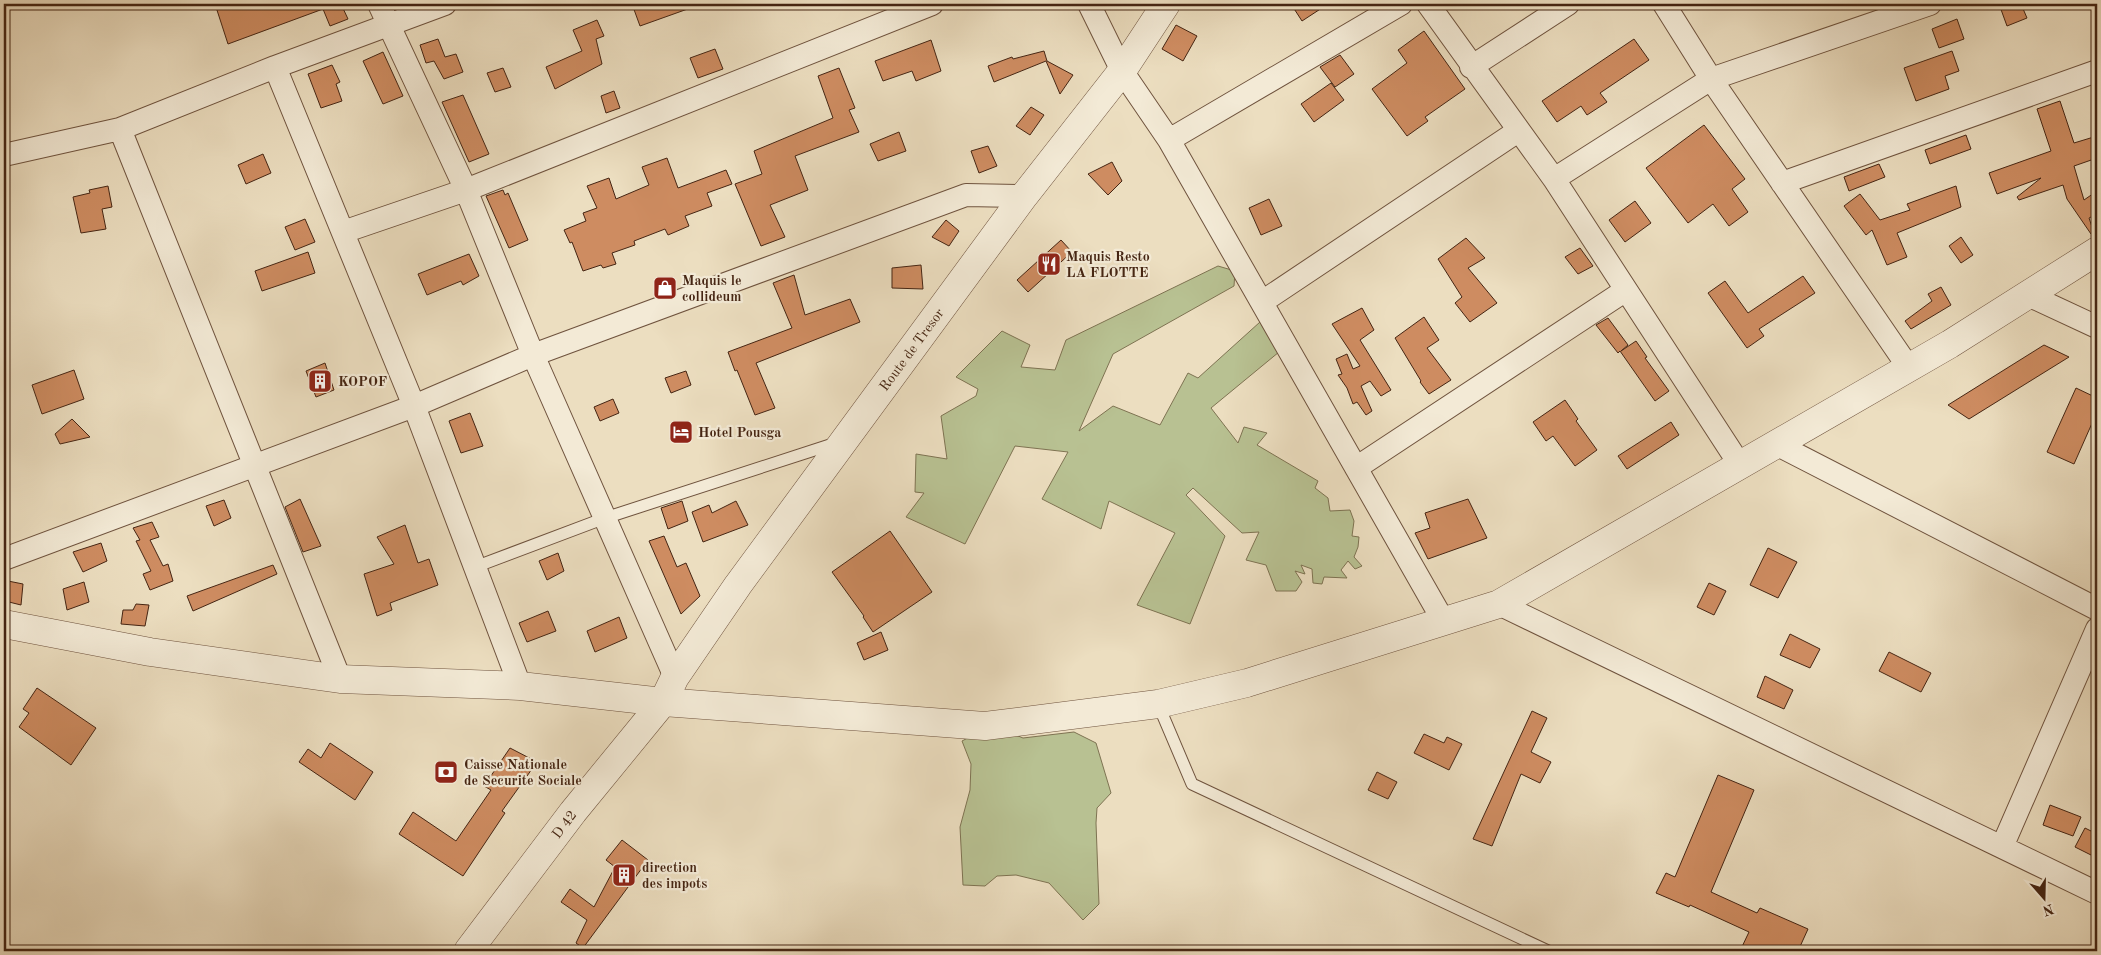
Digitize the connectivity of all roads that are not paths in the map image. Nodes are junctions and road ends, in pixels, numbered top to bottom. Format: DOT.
graph roads {
  1 [pos="379,4"];
  2 [pos="445,4"];
  3 [pos="932,4"];
  4 [pos="1089,4"];
  5 [pos="1166,4"];
  6 [pos="1401,4"];
  7 [pos="1428,4"];
  8 [pos="1568,4"];
  9 [pos="1664,4"];
  10 [pos="1930,4"];
  11 [pos="388,26"];
  12 [pos="274,67"];
  13 [pos="1471,67"];
  14 [pos="1122,71"];
  15 [pos="2097,71"];
  16 [pos="1711,79"];
  17 [pos="120,129"];
  18 [pos="1518,131"];
  19 [pos="1169,140"];
  20 [pos="4,155"];
  21 [pos="1554,179"];
  22 [pos="1782,182"];
  23 [pos="466,190"];
  24 [pos="1024,196"];
  25 [pos="343,232"];
  26 [pos="2097,251"];
  27 [pos="1626,290"];
  28 [pos="2028,295"];
  29 [pos="1262,302"];
  30 [pos="2097,327"];
  31 [pos="533,355"];
  32 [pos="1909,368"];
  33 [pos="414,406"];
  34 [pos="845,440"];
  35 [pos="1776,444"];
  36 [pos="256,464"];
  37 [pos="1740,465"];
  38 [pos="1356,468"];
  39 [pos="605,518"];
  40 [pos="4,559"];
  41 [pos="475,567"];
  42 [pos="1499,604"];
  43 [pos="2097,609"];
  44 [pos="1444,622"];
  45 [pos="4,624"];
  46 [pos="2097,629"];
  47 [pos="675,677"];
  48 [pos="340,679"];
  49 [pos="520,686"];
  50 [pos="664,702"];
  51 [pos="1158,704"];
  52 [pos="2002,848"];
  53 [pos="2097,893"];
  54 [pos="468,951"];
  55 [pos="1548,951"];
  1 -- 11 [label="street"];
  2 -- 11 [label="street"];
  3 -- 23 [label="street"];
  4 -- 14 [label="street"];
  5 -- 14 [label="street, Route de Tresor"];
  6 -- 19 [label="street"];
  7 -- 13 [label="street"];
  8 -- 13 [label="street"];
  9 -- 16 [label="street"];
  10 -- 16 [label="street"];
  11 -- 12 [label="street"];
  11 -- 23 [label="street"];
  12 -- 17 [label="street"];
  12 -- 25 [label="street"];
  13 -- 18 [label="street"];
  14 -- 19 [label="street"];
  14 -- 24 [label="street, Route de Tresor"];
  14 -- 47 [label="street"];
  15 -- 22 [label="street"];
  16 -- 21 [label="street"];
  16 -- 22 [label="street"];
  17 -- 20 [label="street"];
  17 -- 36 [label="street"];
  18 -- 21 [label="street"];
  18 -- 29 [label="street"];
  19 -- 29 [label="street"];
  21 -- 27 [label="street"];
  22 -- 32 [label="street"];
  23 -- 25 [label="street"];
  23 -- 31 [label="street"];
  24 -- 31 [label="street"];
  24 -- 34 [label="street, Route de Tresor"];
  25 -- 33 [label="street"];
  26 -- 28 [label="street"];
  27 -- 37 [label="street"];
  27 -- 38 [label="street"];
  28 -- 30 [label="street"];
  28 -- 32 [label="street"];
  29 -- 38 [label="street"];
  31 -- 33 [label="street"];
  31 -- 39 [label="street"];
  32 -- 35 [label="street"];
  33 -- 36 [label="street"];
  33 -- 41 [label="street"];
  34 -- 39 [label="lane"];
  34 -- 47 [label="street, Route de Tresor"];
  35 -- 37 [label="street"];
  35 -- 43 [label="street"];
  36 -- 40 [label="street"];
  36 -- 48 [label="street"];
  37 -- 42 [label="street"];
  38 -- 44 [label="street"];
  39 -- 41 [label="lane"];
  39 -- 47 [label="street"];
  41 -- 49 [label="street"];
  42 -- 44 [label="street"];
  42 -- 52 [label="street"];
  44 -- 51 [label="street"];
  45 -- 48 [label="street"];
  46 -- 52 [label="street"];
  47 -- 50 [label="street, Route de Tresor"];
  48 -- 49 [label="street"];
  49 -- 50 [label="street"];
  50 -- 51 [label="street"];
  50 -- 54 [label="street, D 42 / D 42"];
  51 -- 55 [label="lane"];
  52 -- 53 [label="street"];
}
